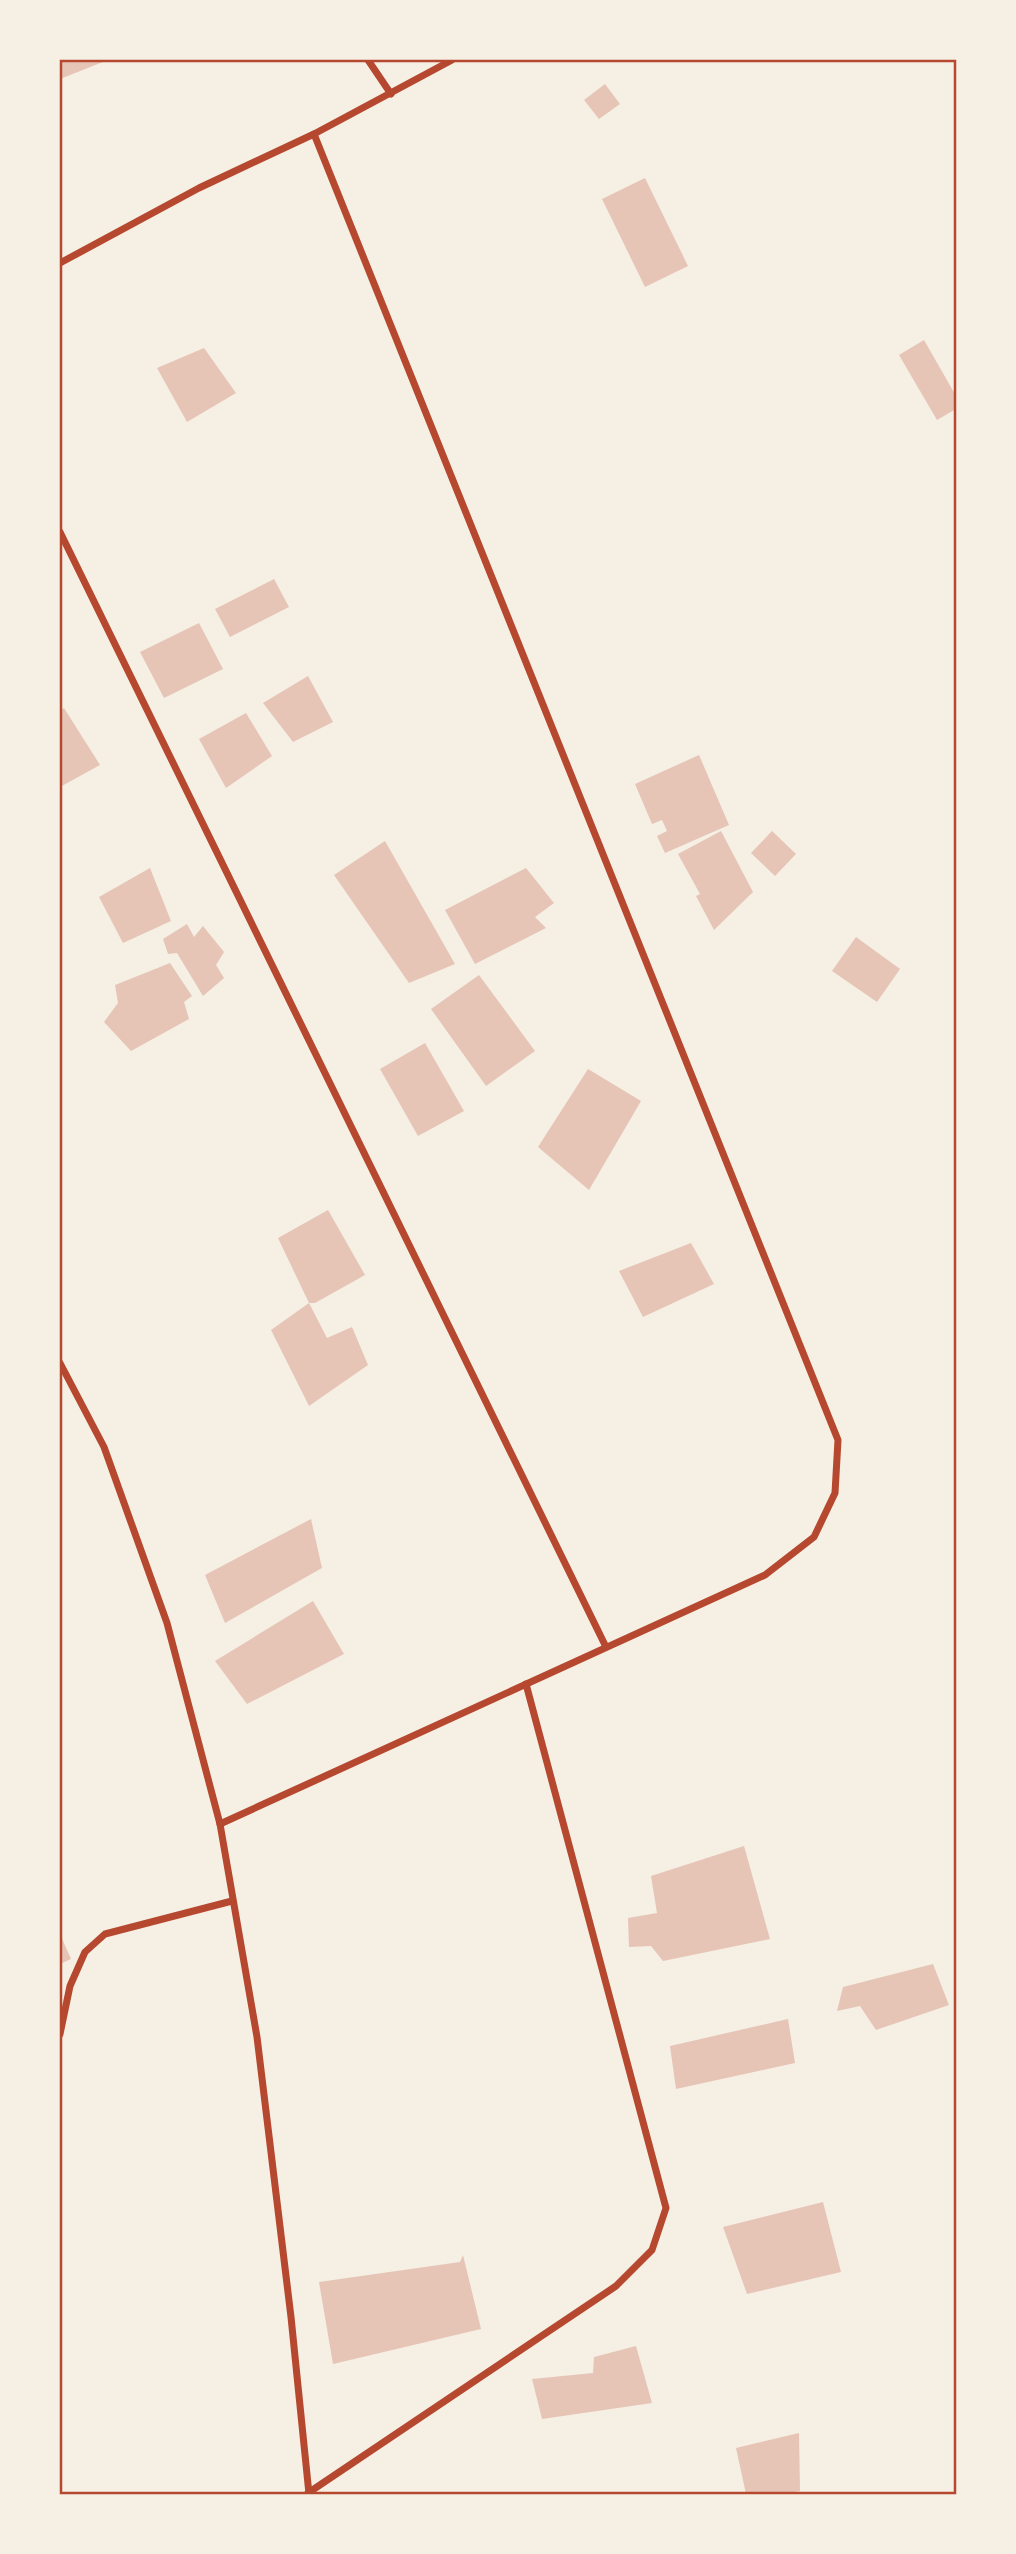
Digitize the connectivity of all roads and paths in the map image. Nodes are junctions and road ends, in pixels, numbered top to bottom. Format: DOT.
graph roads {
  1 [pos="368,60"];
  2 [pos="452,60"];
  3 [pos="391,94"];
  4 [pos="314,134"];
  5 [pos="60,263"];
  6 [pos="60,532"];
  7 [pos="60,1363"];
  8 [pos="606,1647"];
  9 [pos="526,1684"];
  10 [pos="220,1824"];
  11 [pos="232,1900"];
  12 [pos="60,2035"];
  13 [pos="308,2494"];
  1 -- 3 [label="street"];
  2 -- 3 [label="street"];
  3 -- 4 [label="street"];
  4 -- 5 [label="street"];
  4 -- 8 [label="street"];
  6 -- 8 [label="street"];
  7 -- 10 [label="street"];
  8 -- 9 [label="street"];
  9 -- 10 [label="street"];
  9 -- 13 [label="street"];
  10 -- 11 [label="street"];
  11 -- 12 [label="street"];
  11 -- 13 [label="street"];
}
